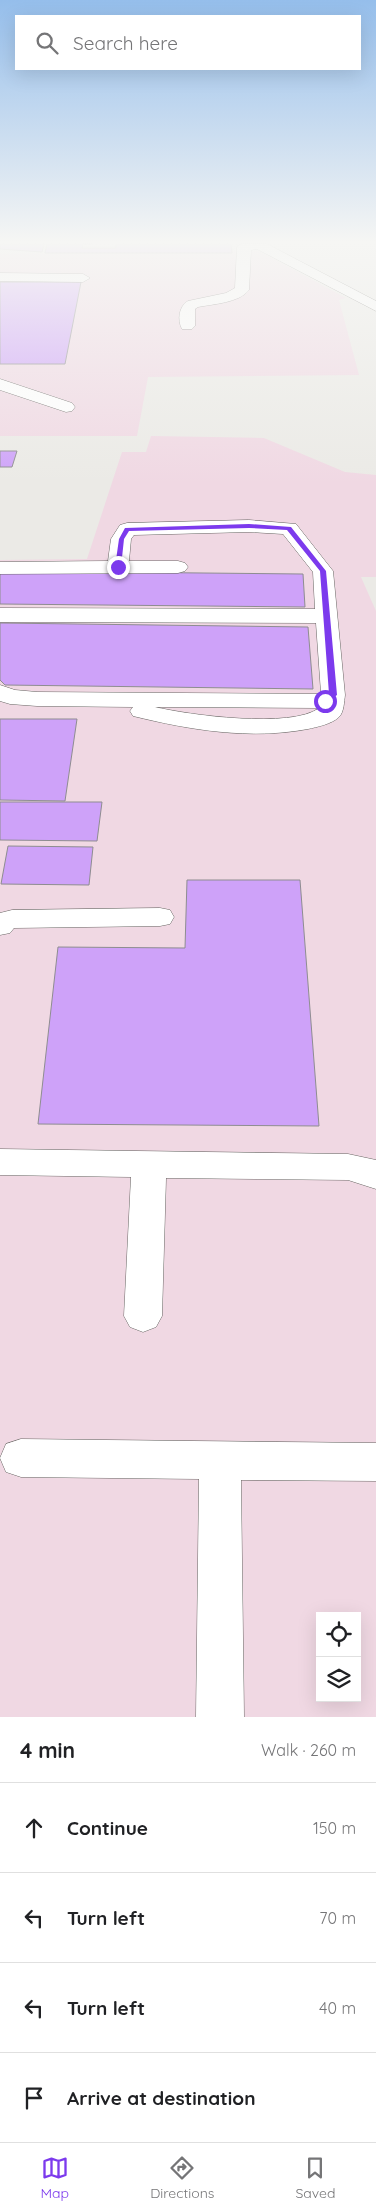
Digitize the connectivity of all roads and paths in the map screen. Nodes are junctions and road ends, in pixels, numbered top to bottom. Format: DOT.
graph roads {
  1 [pos="0,384"];
  2 [pos="66,408"];
  3 [pos="178,566"];
  4 [pos="118,567"];
  5 [pos="0,568"];
  6 [pos="0,615"];
  7 [pos="327,616"];
  8 [pos="0,692"];
  9 [pos="160,917"];
  10 [pos="0,926"];
  11 [pos="0,1162"];
  12 [pos="148,1165"];
  13 [pos="376,1175"];
  14 [pos="143,1316"];
  15 [pos="21,1458"];
  16 [pos="220,1461"];
  17 [pos="376,1462"];
  18 [pos="220,1717"];
  1 -- 2 [label="street"];
  3 -- 4 [label="street"];
  4 -- 5 [label="street"];
  4 -- 7 [label="street"];
  6 -- 7 [label="street"];
  7 -- 8 [label="street"];
  9 -- 10 [label="street"];
  11 -- 12 [label="street"];
  12 -- 13 [label="street"];
  12 -- 14 [label="street"];
  15 -- 16 [label="street"];
  16 -- 17 [label="street"];
  16 -- 18 [label="street"];
}
